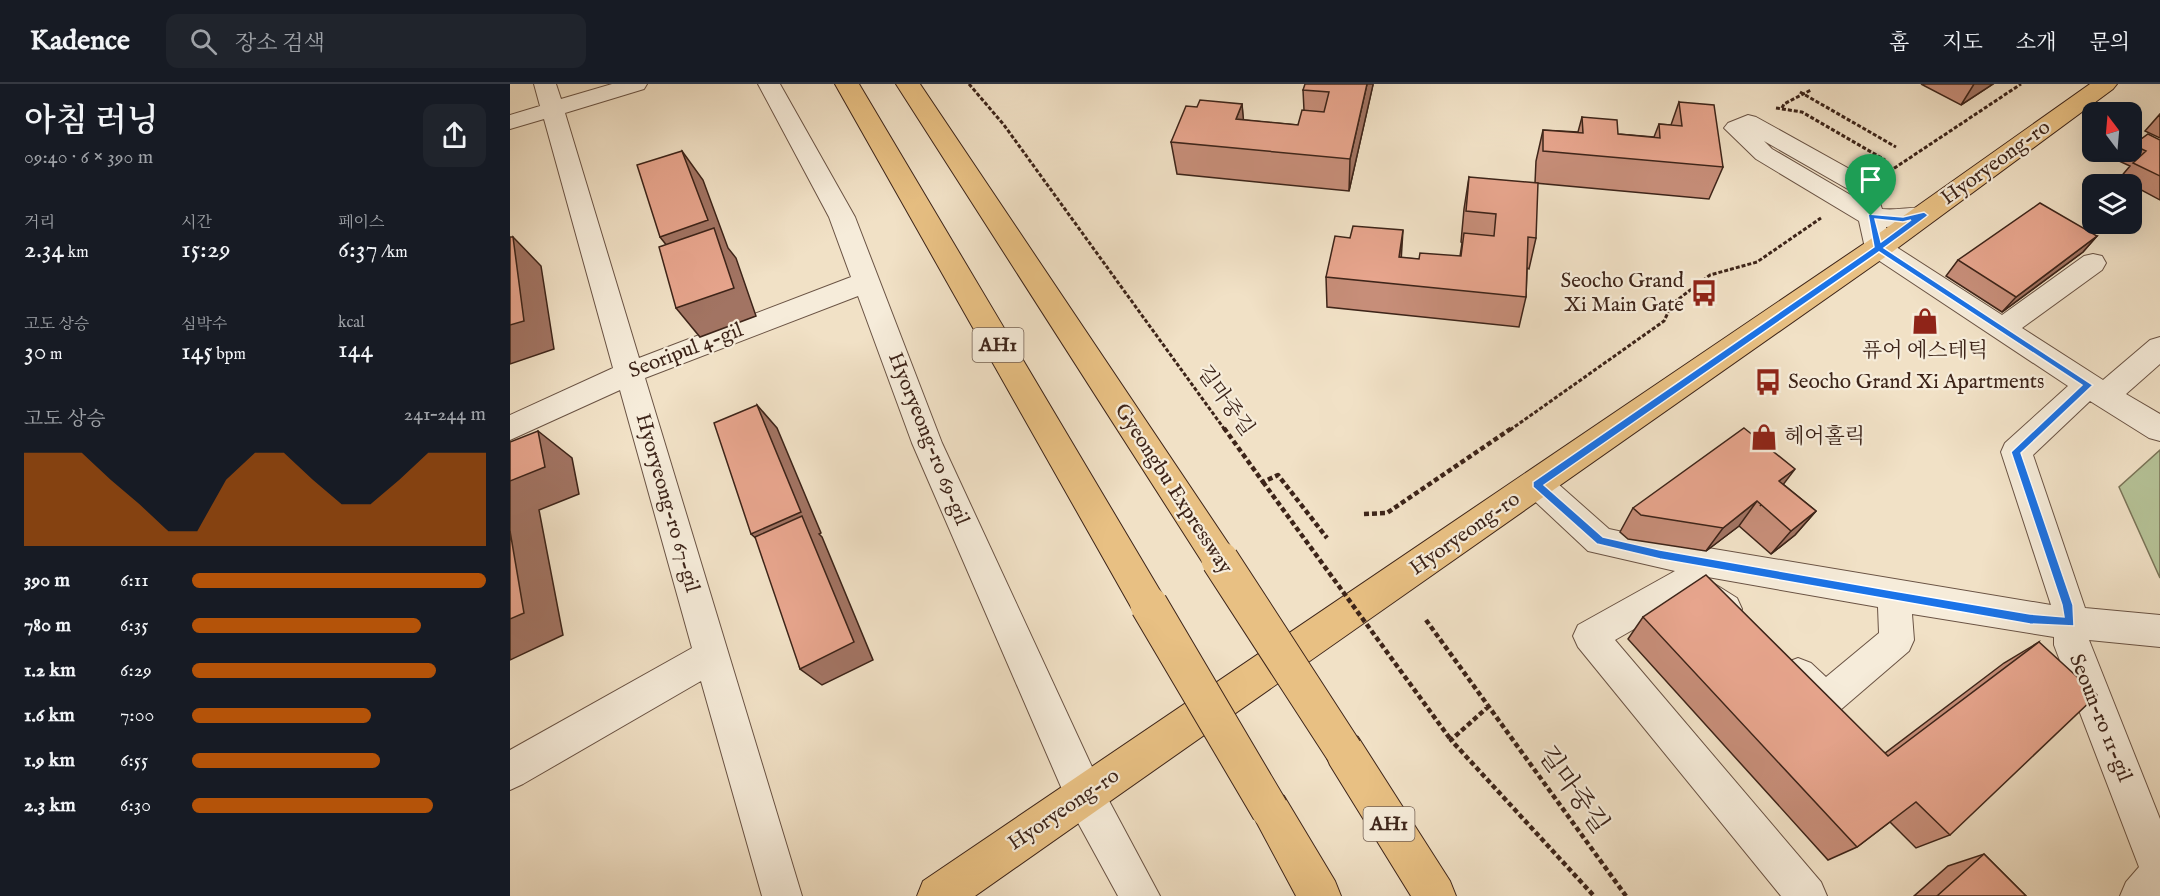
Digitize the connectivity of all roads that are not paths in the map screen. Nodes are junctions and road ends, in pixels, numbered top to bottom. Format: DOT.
graph roads {
  1 [pos="636,84"];
  2 [pos="769,84"];
  3 [pos="848,84"];
  4 [pos="908,84"];
  5 [pos="2105,84"];
  6 [pos="600,89"];
  7 [pos="549,97"];
  8 [pos="510,122"];
  9 [pos="1875,232"];
  10 [pos="2093,262"];
  11 [pos="866,282"];
  12 [pos="2002,329"];
  13 [pos="2160,348"];
  14 [pos="629,373"];
  15 [pos="2097,390"];
  16 [pos="510,428"];
  17 [pos="2160,429"];
  18 [pos="1537,484"];
  19 [pos="1894,596"];
  20 [pos="2070,622"];
  21 [pos="2160,631"];
  22 [pos="711,656"];
  23 [pos="510,771"];
  24 [pos="1085,796"];
  25 [pos="2160,869"];
  26 [pos="2160,875"];
  27 [pos="782,896"];
  28 [pos="938,896"];
  29 [pos="1140,896"];
  30 [pos="1320,896"];
  31 [pos="1435,896"];
  32 [pos="1808,896"];
  33 [pos="2140,896"];
  1 -- 6 [label="street"];
  2 -- 11 [label="street, Hyoryeong-ro 69-gil"];
  3 -- 30 [label="main road, AH1, bridge"];
  4 -- 31 [label="main road, Gyeongbu Expressway / AH1, bridge"];
  5 -- 9 [label="main road, Hyoryeong-ro"];
  6 -- 7 [label="street"];
  7 -- 8 [label="street"];
  7 -- 14 [label="street, Hyoryeong-ro 67-gil"];
  9 -- 9 [label="street"];
  9 -- 12 [label="street"];
  9 -- 18 [label="main road, Hyoryeong-ro"];
  10 -- 12 [label="street"];
  11 -- 14 [label="street, Seoripul 4-gil"];
  11 -- 24 [label="street, Hyoryeong-ro 69-gil"];
  12 -- 15 [label="street"];
  13 -- 15 [label="street, Seoun-ro 11-gil"];
  14 -- 16 [label="street, Seoripul 4-gil"];
  14 -- 22 [label="street, Hyoryeong-ro 67-gil"];
  15 -- 17 [label="street"];
  15 -- 20 [label="street, Seoun-ro 11-gil"];
  18 -- 19 [label="street"];
  18 -- 24 [label="main road, Hyoryeong-ro"];
  19 -- 20 [label="street"];
  19 -- 32 [label="street"];
  20 -- 21 [label="street"];
  20 -- 25 [label="street, Seoun-ro 11-gil"];
  22 -- 23 [label="street"];
  22 -- 27 [label="street, Hyoryeong-ro 67-gil"];
  24 -- 28 [label="main road, Hyoryeong-ro"];
  24 -- 29 [label="street, Hyoryeong-ro 69-gil"];
  26 -- 33 [label="street"];
}
